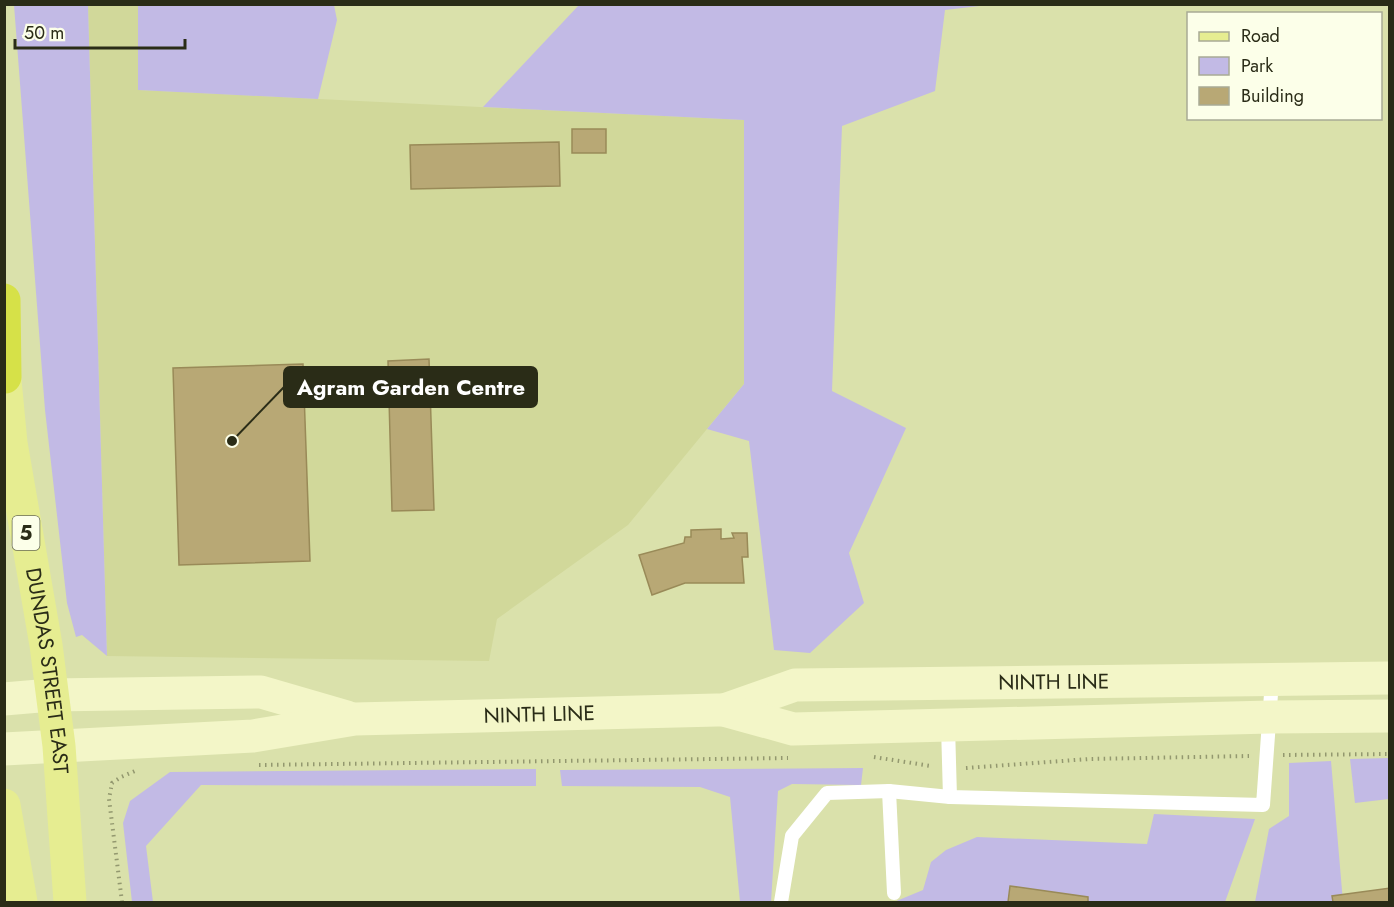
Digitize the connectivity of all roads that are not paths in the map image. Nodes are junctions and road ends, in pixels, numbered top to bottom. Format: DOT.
graph roads {
  1 [pos="4,300"];
  2 [pos="5,373"];
  3 [pos="1389,678"];
  4 [pos="1272,680"];
  5 [pos="51,695"];
  6 [pos="4,699"];
  7 [pos="724,710"];
  8 [pos="1389,716"];
  9 [pos="1270,717"];
  10 [pos="355,719"];
  11 [pos="948,726"];
  12 [pos="59,746"];
  13 [pos="4,749"];
  14 [pos="889,791"];
  15 [pos="950,797"];
  16 [pos="4,805"];
  17 [pos="894,893"];
  18 [pos="21,903"];
  19 [pos="70,903"];
  20 [pos="781,903"];
  1 -- 2 [label="highway"];
  2 -- 5 [label="main road, DUNDAS STREET EAST / 5"];
  3 -- 4 [label="main road, NINTH LINE"];
  4 -- 7 [label="main road, NINTH LINE"];
  4 -- 9 [label="lane"];
  5 -- 6 [label="main road, NINTH LINE"];
  5 -- 10 [label="main road, NINTH LINE"];
  5 -- 12 [label="main road, DUNDAS STREET EAST / 5"];
  7 -- 10 [label="main road, NINTH LINE"];
  7 -- 11 [label="main road, NINTH LINE"];
  8 -- 9 [label="main road, NINTH LINE"];
  9 -- 11 [label="main road, NINTH LINE"];
  9 -- 15 [label="lane"];
  10 -- 12 [label="main road, NINTH LINE"];
  11 -- 15 [label="lane"];
  12 -- 13 [label="main road, NINTH LINE"];
  12 -- 19 [label="main road, DUNDAS STREET EAST / 5"];
  14 -- 15 [label="lane"];
  14 -- 17 [label="lane"];
  14 -- 20 [label="lane"];
  16 -- 18 [label="main road"];
}
